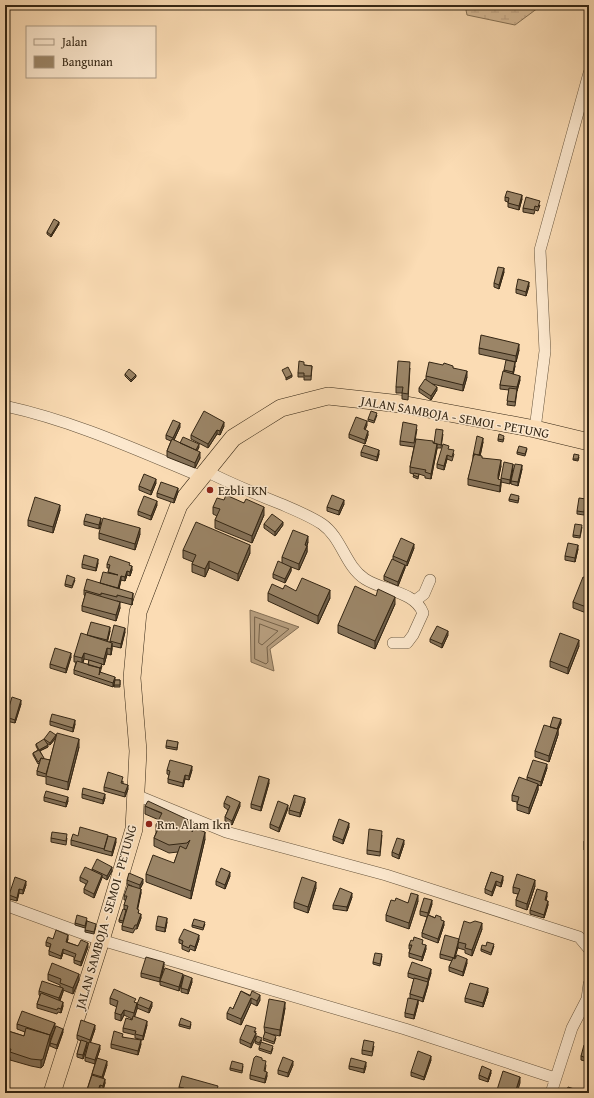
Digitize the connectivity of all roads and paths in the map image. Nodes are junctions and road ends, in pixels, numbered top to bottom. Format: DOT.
graph roads {
  1 [pos="589,73"];
  2 [pos="5,406"];
  3 [pos="535,429"];
  4 [pos="589,442"];
  5 [pos="204,474"];
  6 [pos="430,580"];
  7 [pos="416,600"];
  8 [pos="393,643"];
  9 [pos="136,795"];
  10 [pos="5,905"];
  11 [pos="101,940"];
  12 [pos="589,949"];
  13 [pos="589,984"];
  14 [pos="588,999"];
  15 [pos="555,1078"];
  16 [pos="52,1093"];
  17 [pos="551,1093"];
  1 -- 3 [label="street"];
  2 -- 5 [label="street"];
  3 -- 4 [label="highway, JALAN SAMBOJA - SEMOI - PETUNG"];
  3 -- 5 [label="highway, JALAN SAMBOJA - SEMOI - PETUNG"];
  5 -- 7 [label="street"];
  5 -- 9 [label="highway, JALAN SAMBOJA - SEMOI - PETUNG"];
  6 -- 7 [label="street"];
  7 -- 8 [label="street"];
  9 -- 11 [label="highway, JALAN SAMBOJA - SEMOI - PETUNG"];
  9 -- 12 [label="street"];
  10 -- 11 [label="street"];
  11 -- 15 [label="street"];
  11 -- 16 [label="highway, JALAN SAMBOJA - SEMOI - PETUNG"];
  13 -- 14 [label="street"];
  14 -- 15 [label="street"];
  15 -- 17 [label="street"];
}
